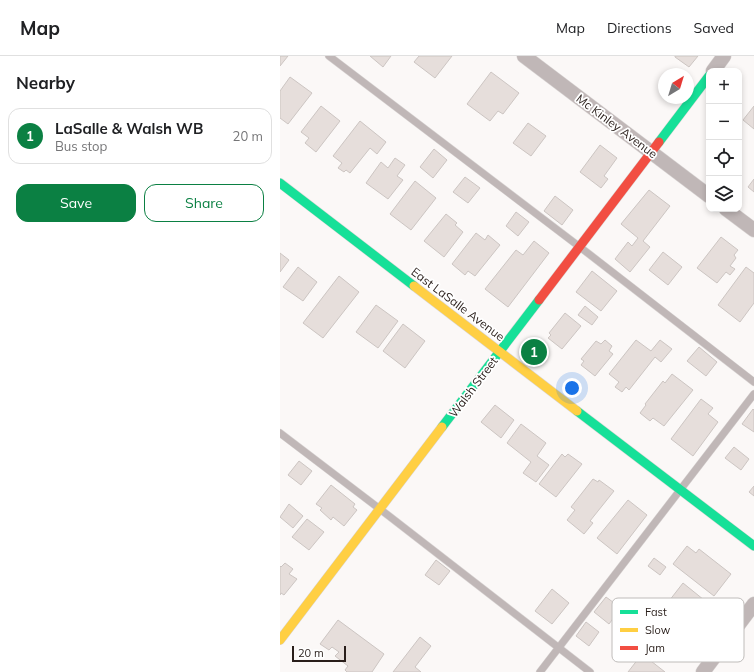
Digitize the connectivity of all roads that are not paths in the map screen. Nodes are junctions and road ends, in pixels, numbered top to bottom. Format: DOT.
graph roads {
  1 [pos="329,56"];
  2 [pos="524,56"];
  3 [pos="724,56"];
  4 [pos="715,68"];
  5 [pos="706,80"];
  6 [pos="651,152"];
  7 [pos="280,183"];
  8 [pos="706,194"];
  9 [pos="730,212"];
  10 [pos="754,230"];
  11 [pos="579,246"];
  12 [pos="499,351"];
  13 [pos="754,382"];
  14 [pos="754,394"];
  15 [pos="280,433"];
  16 [pos="680,489"];
  17 [pos="380,510"];
  18 [pos="754,546"];
  19 [pos="754,604"];
  20 [pos="744,617"];
  21 [pos="280,640"];
  22 [pos="558,647"];
  23 [pos="710,662"];
  24 [pos="540,672"];
  25 [pos="590,672"];
  26 [pos="703,672"];
  1 -- 11 [label="lane"];
  2 -- 6 [label="street, Mc Kinley Avenue"];
  3 -- 4 [label="street"];
  5 -- 6 [label="street, Walsh Street"];
  6 -- 8 [label="street, Mc Kinley Avenue"];
  6 -- 11 [label="street, Walsh Street"];
  7 -- 12 [label="street, East LaSalle Avenue"];
  9 -- 10 [label="street"];
  11 -- 12 [label="street, Walsh Street"];
  11 -- 13 [label="lane"];
  12 -- 16 [label="street, East LaSalle Avenue"];
  12 -- 17 [label="street, Walsh Street"];
  14 -- 16 [label="lane"];
  15 -- 17 [label="lane"];
  16 -- 18 [label="street, East LaSalle Avenue"];
  16 -- 22 [label="lane"];
  17 -- 21 [label="street, Walsh Street"];
  17 -- 22 [label="lane"];
  19 -- 20 [label="street"];
  22 -- 24 [label="lane"];
  22 -- 25 [label="lane"];
  23 -- 26 [label="street"];
}
